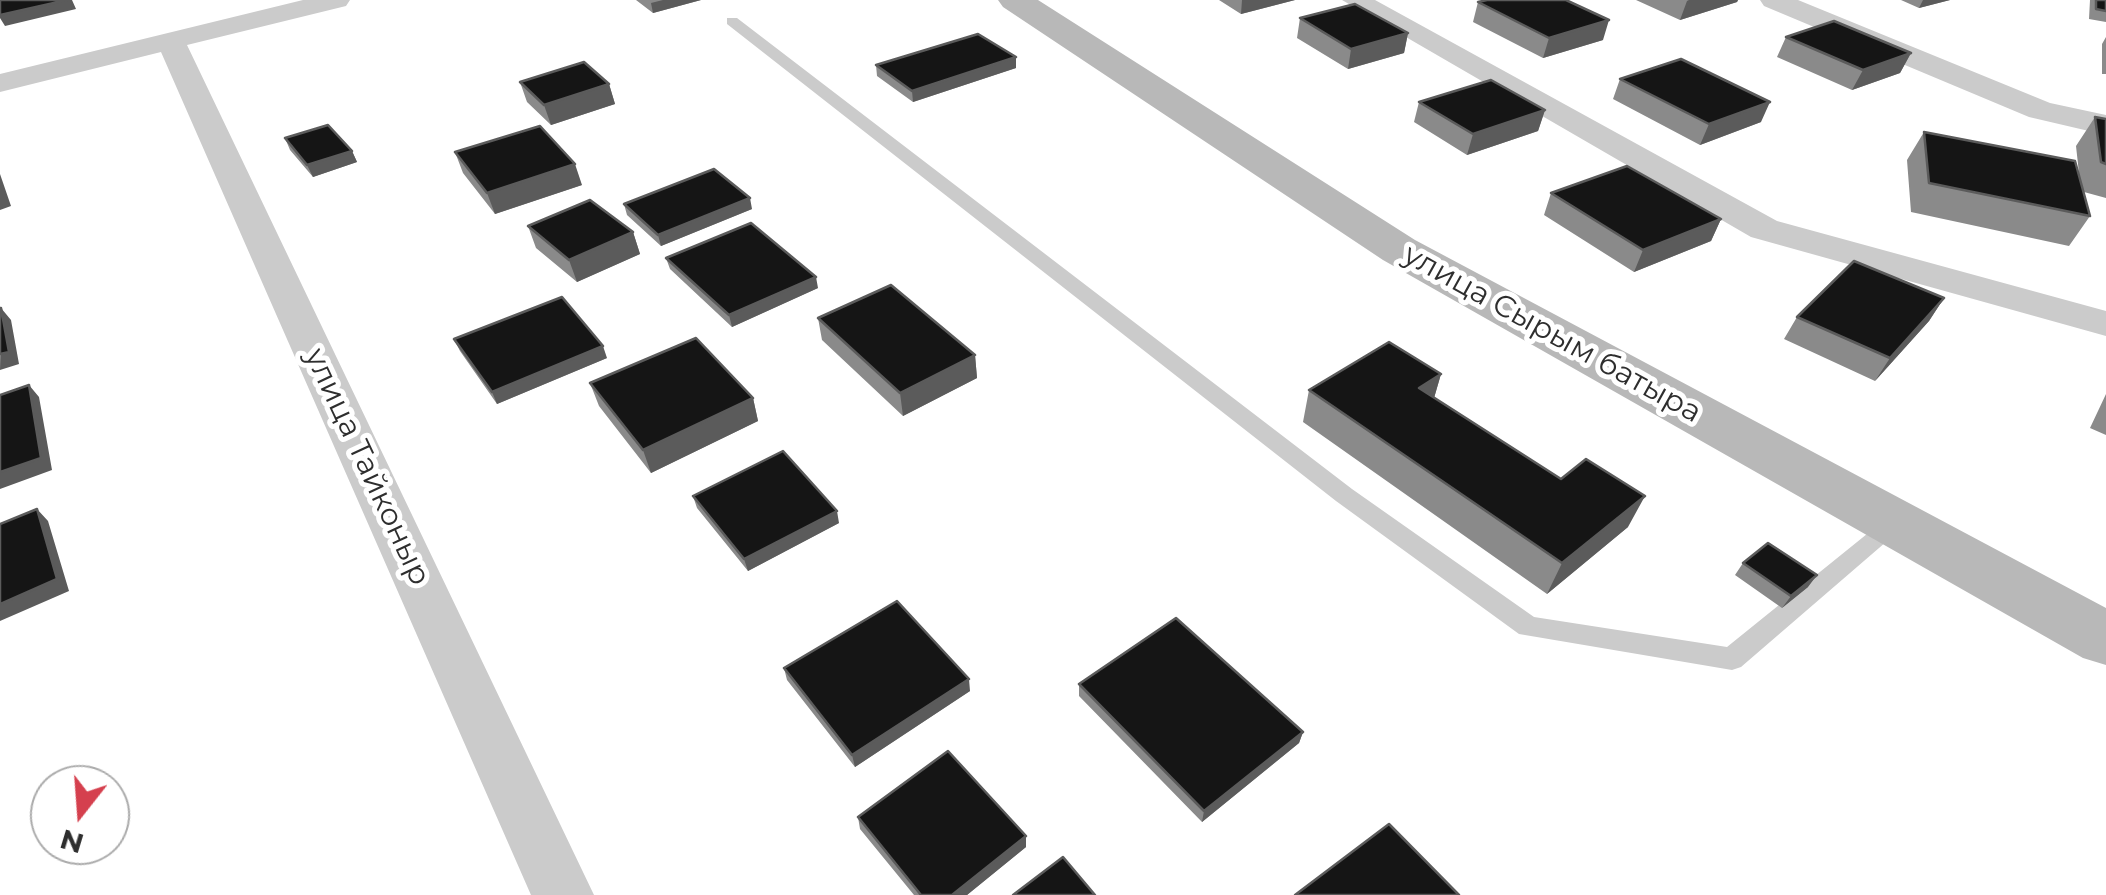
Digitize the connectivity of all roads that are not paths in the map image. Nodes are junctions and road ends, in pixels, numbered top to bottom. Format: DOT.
graph roads {
  1 [pos="336,0"];
  2 [pos="1016,0"];
  3 [pos="1355,0"];
  4 [pos="1774,0"];
  5 [pos="732,21"];
  6 [pos="170,39"];
  7 [pos="0,82"];
  8 [pos="2106,125"];
  9 [pos="2106,324"];
  10 [pos="1896,523"];
  11 [pos="2106,639"];
  12 [pos="564,895"];
  1 -- 6 [label="street"];
  2 -- 10 [label="street, улица Сырым батыра"];
  3 -- 9 [label="street"];
  4 -- 8 [label="street"];
  5 -- 10 [label="lane"];
  6 -- 7 [label="street"];
  6 -- 12 [label="street, улица Тайконыр"];
  10 -- 11 [label="street, улица Сырым батыра"];
}
